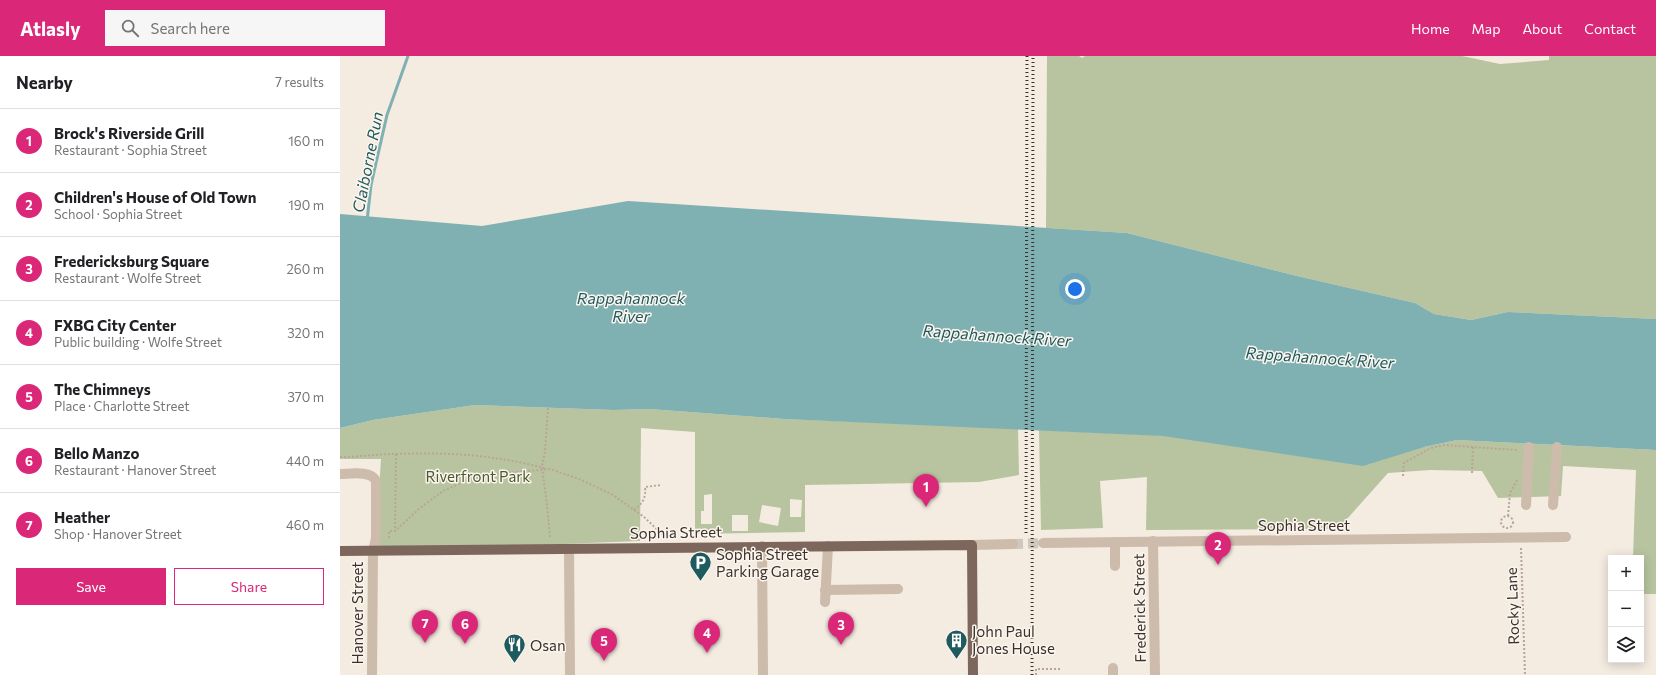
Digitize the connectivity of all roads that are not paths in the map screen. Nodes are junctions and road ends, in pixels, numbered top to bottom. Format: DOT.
graph roads {
  1 [pos="1529,447"];
  2 [pos="1557,447"];
  3 [pos="340,474"];
  4 [pos="1554,504"];
  5 [pos="1526,505"];
  6 [pos="1566,537"];
  7 [pos="1153,541"];
  8 [pos="1115,542"];
  9 [pos="1042,543"];
  10 [pos="1013,544"];
  11 [pos="972,545"];
  12 [pos="762,546"];
  13 [pos="828,546"];
  14 [pos="569,548"];
  15 [pos="340,551"];
  16 [pos="373,551"];
  17 [pos="1115,566"];
  18 [pos="898,589"];
  19 [pos="825,590"];
  20 [pos="825,602"];
  21 [pos="372,675"];
  22 [pos="570,675"];
  23 [pos="763,675"];
  24 [pos="973,675"];
  25 [pos="1155,675"];
  1 -- 5 [label="street"];
  2 -- 4 [label="street"];
  3 -- 16 [label="street, Hanover Street"];
  6 -- 7 [label="street, Sophia Street"];
  7 -- 8 [label="street, Sophia Street"];
  7 -- 25 [label="street, Frederick Street"];
  8 -- 9 [label="street, Sophia Street"];
  8 -- 17 [label="street"];
  10 -- 11 [label="street, Sophia Street"];
  11 -- 13 [label="main road, Sophia Street"];
  11 -- 24 [label="main road"];
  12 -- 13 [label="main road, Sophia Street"];
  12 -- 14 [label="main road, Sophia Street"];
  12 -- 23 [label="street"];
  13 -- 19 [label="street"];
  14 -- 16 [label="main road, Sophia Street"];
  14 -- 22 [label="street"];
  15 -- 16 [label="main road, Sophia Street"];
  16 -- 21 [label="street, Hanover Street"];
  18 -- 19 [label="street"];
  19 -- 20 [label="street"];
}
